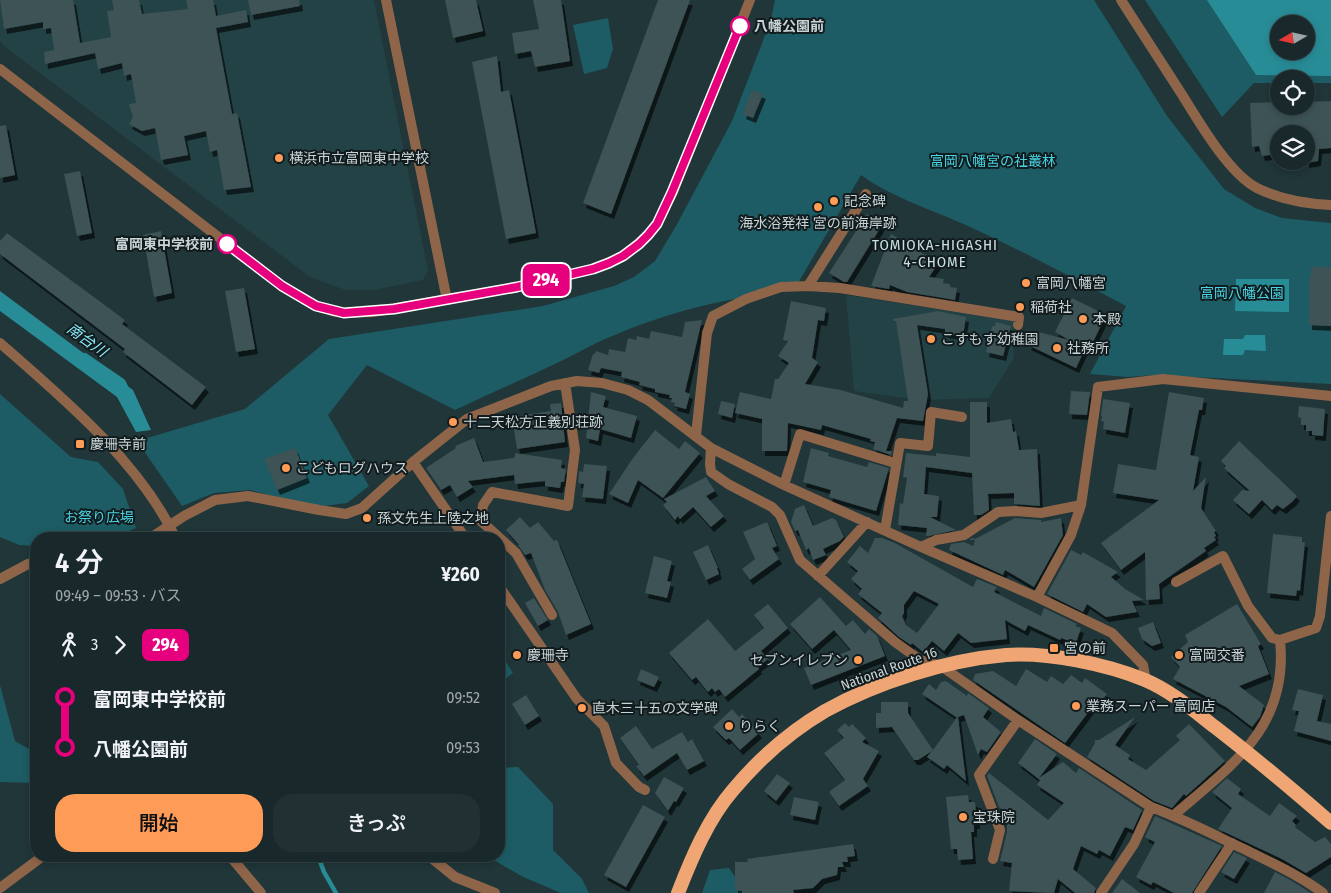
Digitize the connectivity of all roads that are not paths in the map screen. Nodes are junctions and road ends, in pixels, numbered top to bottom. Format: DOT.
graph roads {
  1 [pos="386,0"];
  2 [pos="750,0"];
  3 [pos="1121,0"];
  4 [pos="0,69"];
  5 [pos="866,194"];
  6 [pos="1331,205"];
  7 [pos="808,286"];
  8 [pos="447,300"];
  9 [pos="1018,325"];
  10 [pos="0,343"];
  11 [pos="565,383"];
  12 [pos="1331,396"];
  13 [pos="962,417"];
  14 [pos="696,435"];
  15 [pos="711,448"];
  16 [pos="413,462"];
  17 [pos="895,463"];
  18 [pos="784,484"];
  19 [pos="1081,505"];
  20 [pos="1331,516"];
  21 [pos="867,522"];
  22 [pos="169,525"];
  23 [pos="885,530"];
  24 [pos="159,532"];
  25 [pos="172,532"];
  26 [pos="461,532"];
  27 [pos="493,532"];
  28 [pos="505,543"];
  29 [pos="921,547"];
  30 [pos="30,564"];
  31 [pos="818,576"];
  32 [pos="0,579"];
  33 [pos="1176,582"];
  34 [pos="505,595"];
  35 [pos="1037,597"];
  36 [pos="552,616"];
  37 [pos="1280,640"];
  38 [pos="941,666"];
  39 [pos="1146,681"];
  40 [pos="1018,720"];
  41 [pos="1246,751"];
  42 [pos="644,790"];
  43 [pos="1151,807"];
  44 [pos="1174,815"];
  45 [pos="1331,822"];
  46 [pos="1232,843"];
  47 [pos="993,859"];
  48 [pos="35,862"];
  49 [pos="235,862"];
  50 [pos="436,862"];
  51 [pos="0,888"];
  52 [pos="261,893"];
  53 [pos="495,893"];
  54 [pos="678,893"];
  55 [pos="1102,893"];
  56 [pos="1199,893"];
  57 [pos="1323,893"];
  1 -- 8 [label="street"];
  2 -- 8 [label="street"];
  3 -- 6 [label="street"];
  4 -- 8 [label="street"];
  5 -- 7 [label="street"];
  7 -- 9 [label="street"];
  7 -- 14 [label="street"];
  10 -- 22 [label="street"];
  11 -- 14 [label="street"];
  11 -- 16 [label="street"];
  11 -- 27 [label="street"];
  12 -- 19 [label="street"];
  13 -- 17 [label="street"];
  14 -- 15 [label="street"];
  15 -- 18 [label="street"];
  15 -- 31 [label="street"];
  16 -- 22 [label="street"];
  16 -- 26 [label="street"];
  17 -- 18 [label="street"];
  17 -- 23 [label="street"];
  18 -- 21 [label="street"];
  19 -- 29 [label="street"];
  19 -- 35 [label="street"];
  20 -- 37 [label="street"];
  21 -- 23 [label="street"];
  21 -- 31 [label="street"];
  22 -- 24 [label="street"];
  22 -- 25 [label="street"];
  23 -- 29 [label="street"];
  28 -- 36 [label="street"];
  29 -- 35 [label="street"];
  30 -- 32 [label="street"];
  31 -- 38 [label="street"];
  33 -- 37 [label="street"];
  34 -- 42 [label="street"];
  35 -- 39 [label="street"];
  37 -- 41 [label="street"];
  38 -- 39 [label="highway, National Route 16"];
  38 -- 40 [label="street"];
  38 -- 54 [label="highway, National Route 16"];
  39 -- 41 [label="highway, National Route 16"];
  40 -- 43 [label="street"];
  40 -- 47 [label="street"];
  41 -- 44 [label="street"];
  41 -- 45 [label="highway, National Route 16"];
  43 -- 44 [label="street"];
  43 -- 55 [label="street"];
  44 -- 46 [label="street"];
  46 -- 56 [label="street"];
  46 -- 57 [label="street"];
  48 -- 51 [label="street"];
  49 -- 52 [label="street"];
  50 -- 53 [label="street"];
}
